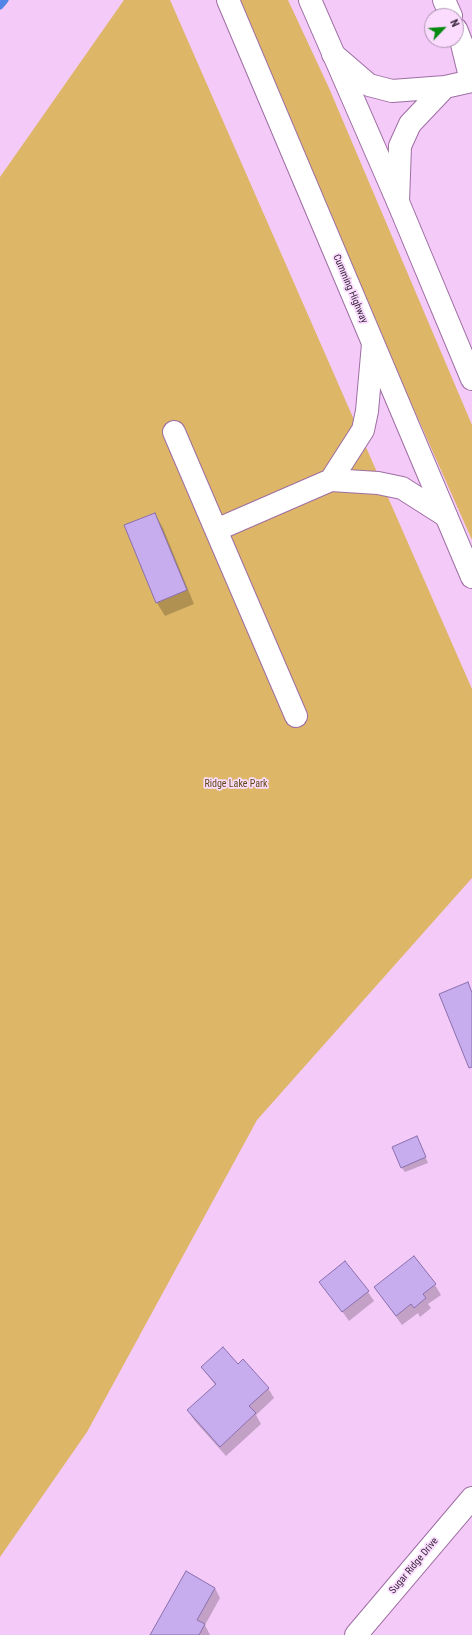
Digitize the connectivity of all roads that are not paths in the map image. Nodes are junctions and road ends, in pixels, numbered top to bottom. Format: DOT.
graph roads {
  1 [pos="228,0"];
  2 [pos="310,0"];
  3 [pos="463,48"];
  4 [pos="333,54"];
  5 [pos="471,81"];
  6 [pos="445,87"];
  7 [pos="398,202"];
  8 [pos="373,344"];
  9 [pos="472,379"];
  10 [pos="174,432"];
  11 [pos="331,480"];
  12 [pos="446,516"];
  13 [pos="216,530"];
  14 [pos="472,577"];
  15 [pos="296,716"];
  16 [pos="472,1498"];
  17 [pos="356,1635"];
  1 -- 8 [label="main road, Cumming Highway"];
  2 -- 4 [label="main road"];
  3 -- 5 [label="main road"];
  4 -- 6 [label="main road"];
  4 -- 7 [label="main road"];
  5 -- 6 [label="main road"];
  6 -- 7 [label="main road"];
  7 -- 9 [label="main road"];
  8 -- 11 [label="main road"];
  8 -- 12 [label="main road, Cumming Highway"];
  10 -- 13 [label="main road"];
  11 -- 12 [label="main road"];
  11 -- 13 [label="main road"];
  12 -- 14 [label="main road, Cumming Highway"];
  13 -- 15 [label="main road"];
  16 -- 17 [label="main road, Sugar Ridge Drive"];
}
